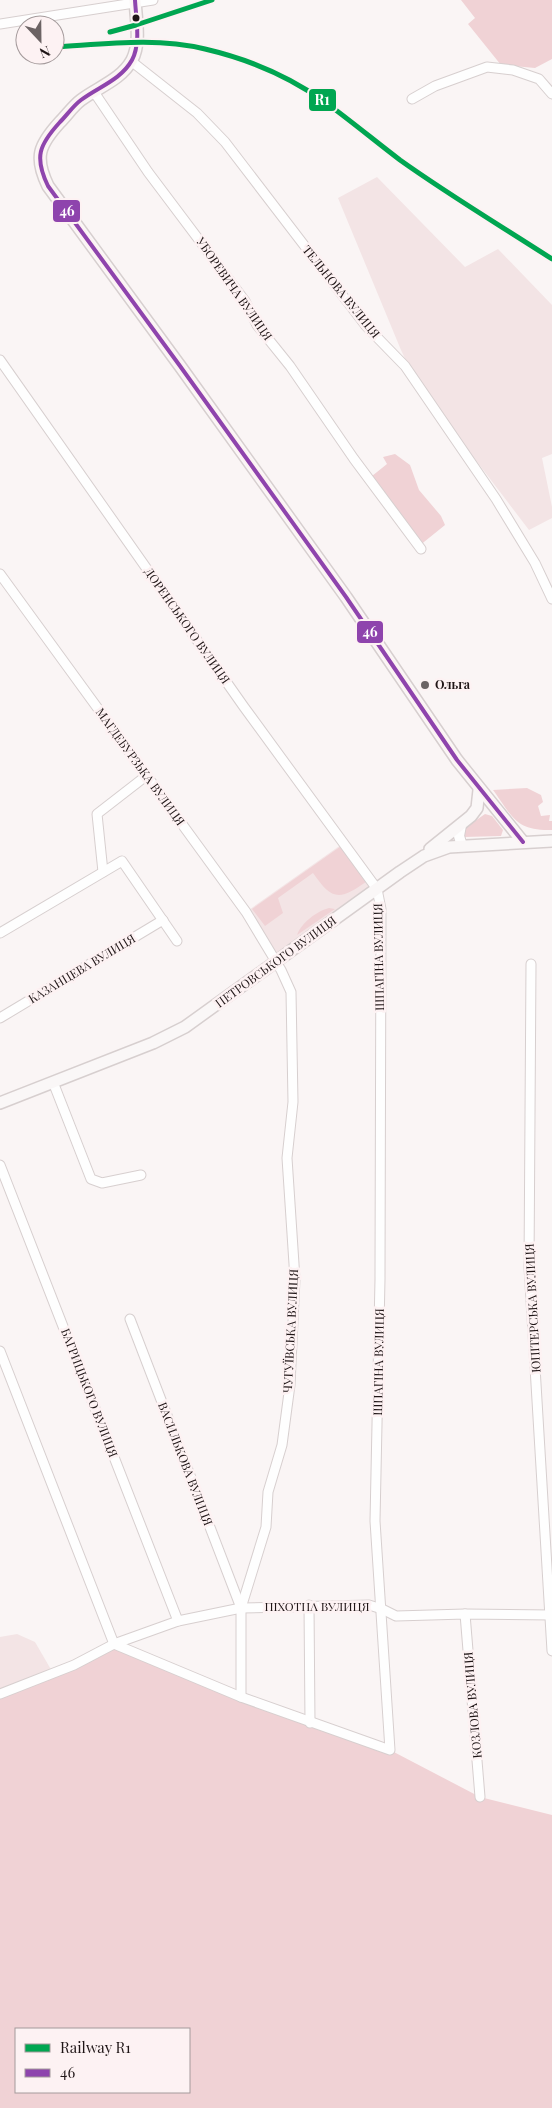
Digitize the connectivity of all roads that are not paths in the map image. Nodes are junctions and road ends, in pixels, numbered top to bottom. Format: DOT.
graph roads {
  1 [pos="153,0"];
  2 [pos="135,2"];
  3 [pos="0,24"];
  4 [pos="131,61"];
  5 [pos="94,92"];
  6 [pos="552,94"];
  7 [pos="412,99"];
  8 [pos="0,360"];
  9 [pos="422,549"];
  10 [pos="0,574"];
  11 [pos="552,599"];
  12 [pos="146,776"];
  13 [pos="479,790"];
  14 [pos="462,825"];
  15 [pos="552,841"];
  16 [pos="523,842"];
  17 [pos="462,846"];
  18 [pos="104,872"];
  19 [pos="400,872"];
  20 [pos="377,889"];
  21 [pos="164,920"];
  22 [pos="0,933"];
  23 [pos="177,941"];
  24 [pos="276,963"];
  25 [pos="531,964"];
  26 [pos="0,1018"];
  27 [pos="53,1082"];
  28 [pos="0,1103"];
  29 [pos="0,1165"];
  30 [pos="141,1174"];
  31 [pos="130,1319"];
  32 [pos="0,1351"];
  33 [pos="309,1605"];
  34 [pos="241,1608"];
  35 [pos="382,1609"];
  36 [pos="465,1614"];
  37 [pos="551,1615"];
  38 [pos="178,1620"];
  39 [pos="114,1644"];
  40 [pos="552,1651"];
  41 [pos="0,1694"];
  42 [pos="241,1697"];
  43 [pos="310,1723"];
  44 [pos="480,1797"];
  1 -- 2 [label="street"];
  2 -- 3 [label="street"];
  2 -- 4 [label="main road"];
  4 -- 5 [label="main road"];
  4 -- 11 [label="street, ТЕЛЬНОВА ВУЛИЦЯ"];
  5 -- 9 [label="street, УБОРЕВИЧА ВУЛИЦЯ"];
  5 -- 13 [label="main road"];
  6 -- 7 [label="street"];
  8 -- 20 [label="street, ДОРЕНСЬКОГО ВУЛИЦЯ"];
  10 -- 12 [label="street, МАГДЕБУРЗЬКА ВУЛИЦЯ"];
  12 -- 18 [label="street"];
  12 -- 24 [label="street, МАГДЕБУРЗЬКА ВУЛИЦЯ"];
  13 -- 14 [label="main road"];
  13 -- 16 [label="main road"];
  14 -- 17 [label="street"];
  14 -- 19 [label="main road"];
  15 -- 16 [label="main road, ПЕТРОВСЬКОГО ВУЛИЦЯ"];
  16 -- 17 [label="main road, ПЕТРОВСЬКОГО ВУЛИЦЯ"];
  17 -- 19 [label="main road, ПЕТРОВСЬКОГО ВУЛИЦЯ"];
  18 -- 21 [label="street"];
  18 -- 22 [label="street"];
  19 -- 20 [label="main road, ПЕТРОВСЬКОГО ВУЛИЦЯ"];
  20 -- 24 [label="main road, ПЕТРОВСЬКОГО ВУЛИЦЯ"];
  20 -- 35 [label="street, ШПАГІНА ВУЛИЦЯ"];
  21 -- 23 [label="street"];
  21 -- 26 [label="street, КАЗАНЦЕВА ВУЛИЦЯ"];
  24 -- 27 [label="main road, ПЕТРОВСЬКОГО ВУЛИЦЯ"];
  24 -- 34 [label="street, ЧУГУЇВСЬКА ВУЛИЦЯ"];
  25 -- 37 [label="street, ЮПІТЕРСЬКА ВУЛИЦЯ"];
  27 -- 28 [label="main road, ПЕТРОВСЬКОГО ВУЛИЦЯ"];
  27 -- 30 [label="street"];
  29 -- 38 [label="street, БАГРИЦЬКОГО ВУЛИЦЯ"];
  31 -- 34 [label="street, ВАСИЛЬКОВА ВУЛИЦЯ"];
  32 -- 39 [label="street"];
  33 -- 34 [label="street, ПІХОТНА ВУЛИЦЯ"];
  33 -- 35 [label="street, ПІХОТНА ВУЛИЦЯ"];
  33 -- 43 [label="street"];
  34 -- 38 [label="street, ПІХОТНА ВУЛИЦЯ"];
  34 -- 42 [label="street"];
  35 -- 36 [label="street, ПІХОТНА ВУЛИЦЯ"];
  35 -- 43 [label="street, ШПАГІНА ВУЛИЦЯ"];
  36 -- 37 [label="street, ПІХОТНА ВУЛИЦЯ"];
  36 -- 44 [label="street, КОЗЛОВА ВУЛИЦЯ"];
  37 -- 40 [label="street, ЮПІТЕРСЬКА ВУЛИЦЯ"];
  38 -- 39 [label="street, ПІХОТНА ВУЛИЦЯ"];
  39 -- 41 [label="street, ПІХОТНА ВУЛИЦЯ"];
  39 -- 42 [label="street, ШПАГІНА ВУЛИЦЯ"];
  42 -- 43 [label="street, ШПАГІНА ВУЛИЦЯ"];
}
